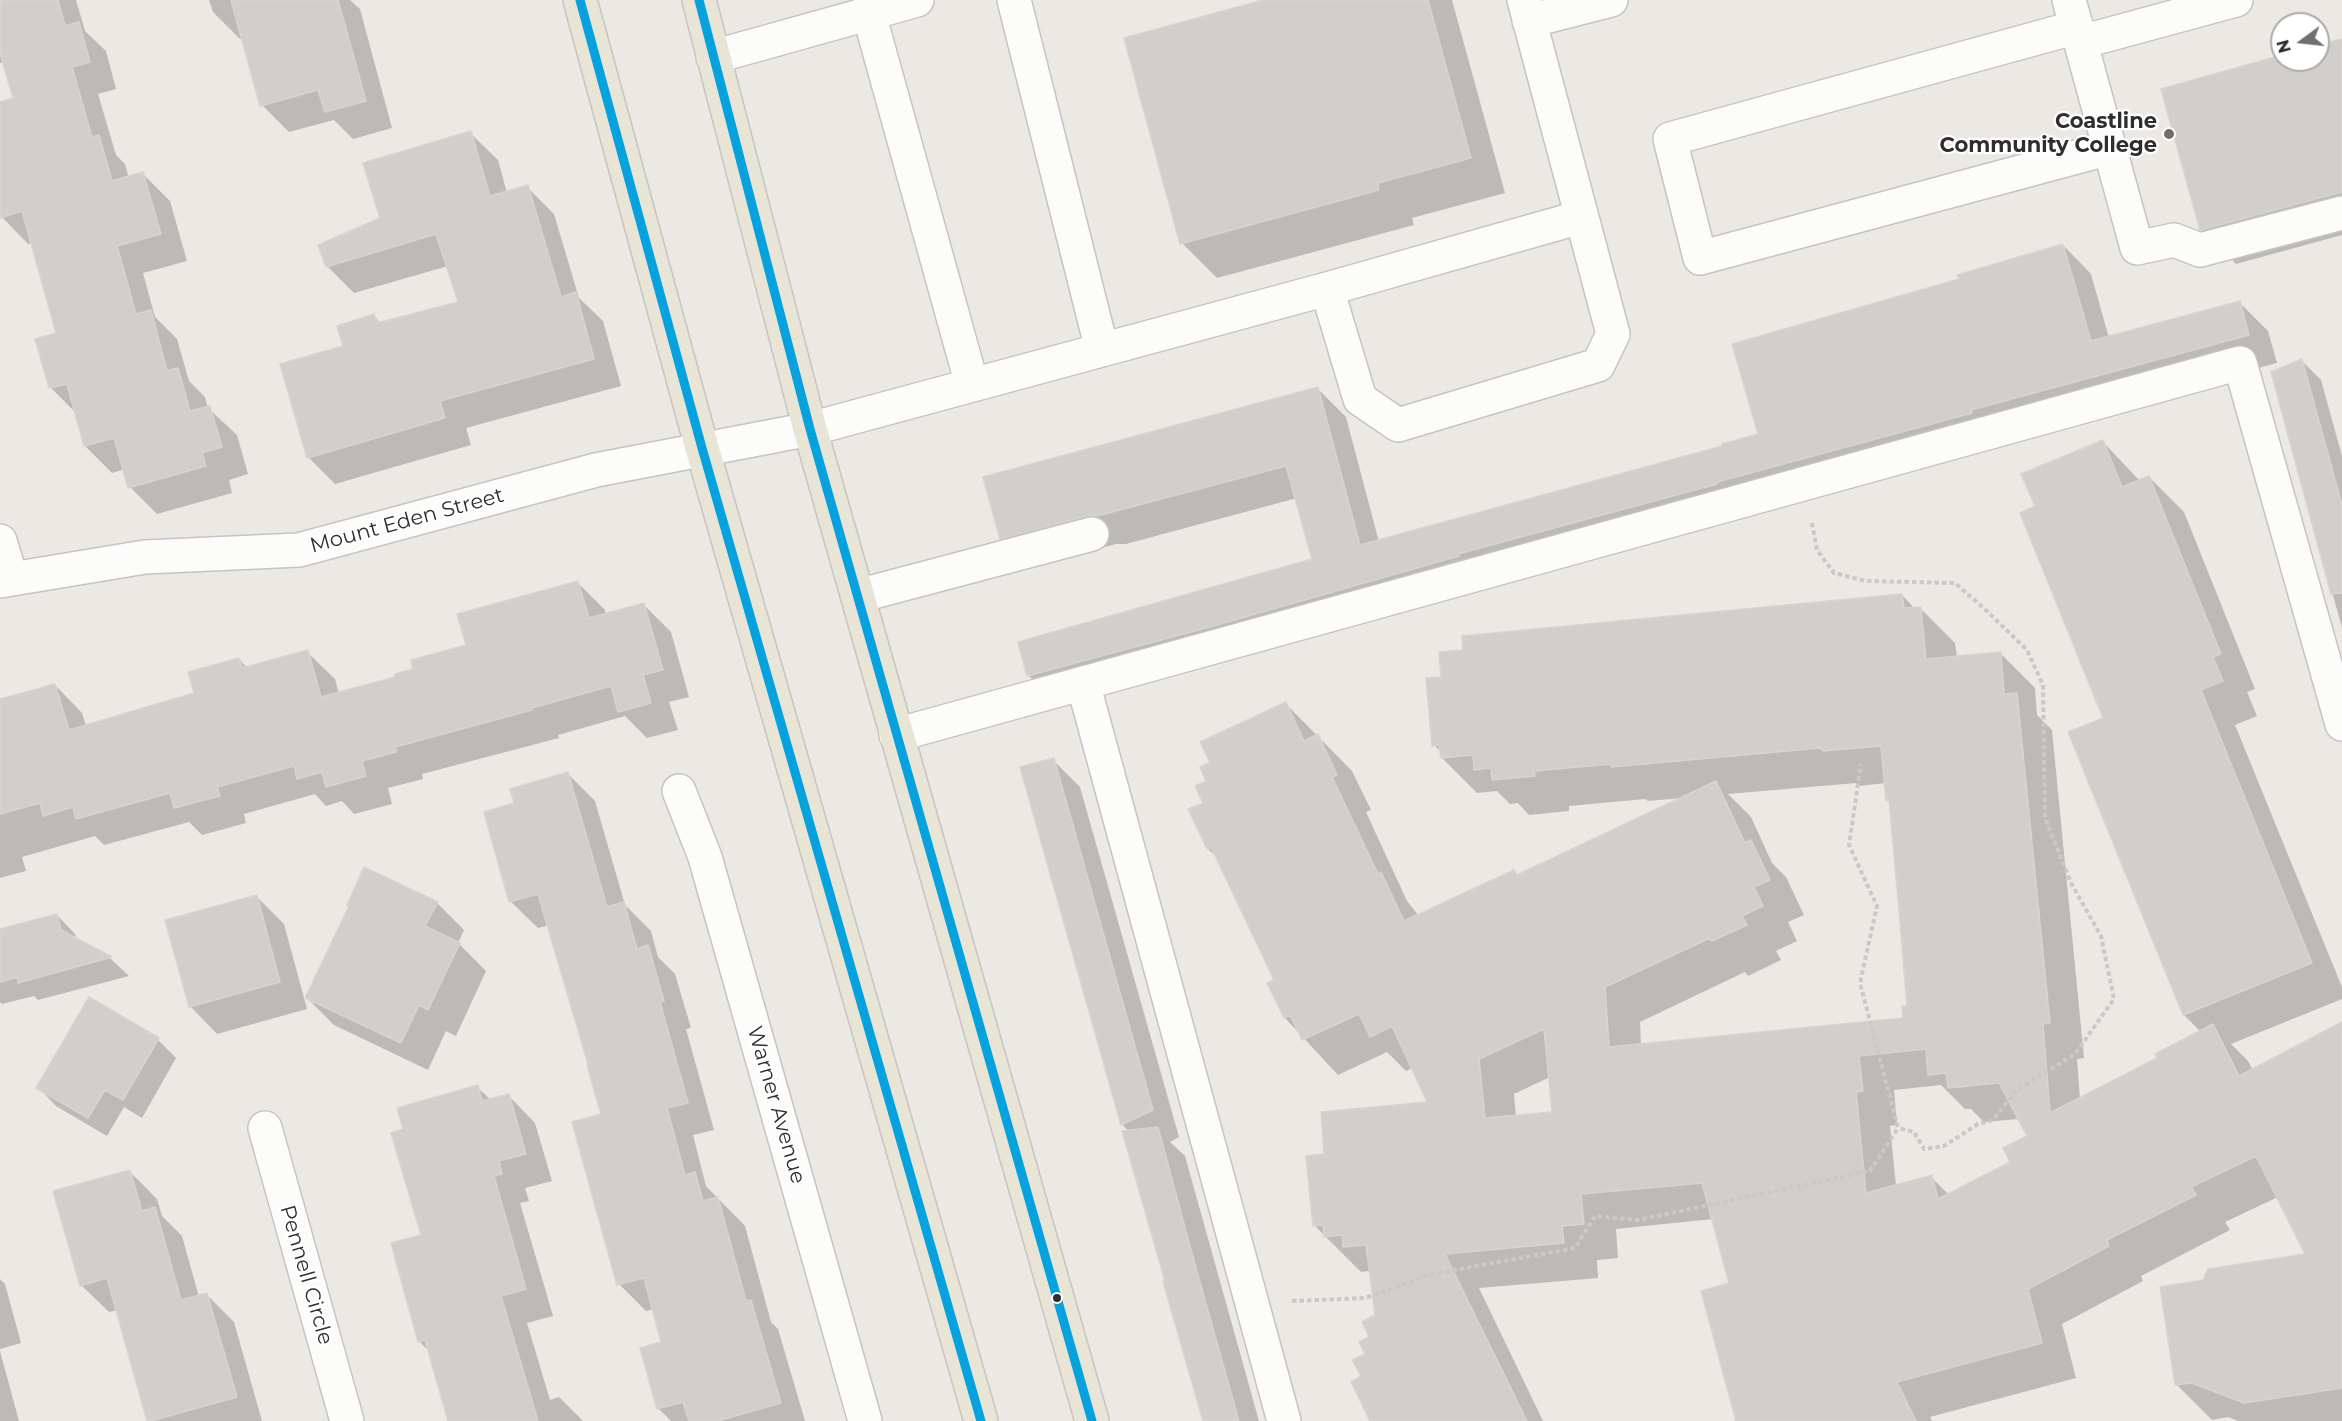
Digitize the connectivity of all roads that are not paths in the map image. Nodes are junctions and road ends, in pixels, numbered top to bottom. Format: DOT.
graph roads {
  1 [pos="580,0"];
  2 [pos="699,0"];
  3 [pos="917,0"];
  4 [pos="1014,0"];
  5 [pos="1611,0"];
  6 [pos="2236,0"];
  7 [pos="2180,7"];
  8 [pos="1527,10"];
  9 [pos="868,14"];
  10 [pos="2076,23"];
  11 [pos="713,57"];
  12 [pos="2110,148"];
  13 [pos="2342,213"];
  14 [pos="1581,217"];
  15 [pos="1327,289"];
  16 [pos="1102,350"];
  17 [pos="972,386"];
  18 [pos="810,429"];
  19 [pos="702,448"];
  20 [pos="1092,534"];
  21 [pos="0,541"];
  22 [pos="5,580"];
  23 [pos="858,596"];
  24 [pos="1083,683"];
  25 [pos="2342,724"];
  26 [pos="896,735"];
  27 [pos="679,791"];
  28 [pos="265,1128"];
  29 [pos="347,1421"];
  30 [pos="865,1421"];
  31 [pos="981,1421"];
  32 [pos="1092,1421"];
  33 [pos="1284,1421"];
  1 -- 19 [label="main road"];
  2 -- 11 [label="main road"];
  3 -- 9 [label="street"];
  4 -- 16 [label="street"];
  5 -- 8 [label="street"];
  6 -- 7 [label="street"];
  7 -- 10 [label="street"];
  8 -- 14 [label="street"];
  9 -- 11 [label="street"];
  9 -- 17 [label="street"];
  10 -- 12 [label="street"];
  10 -- 12 [label="street"];
  11 -- 18 [label="main road"];
  12 -- 13 [label="street"];
  14 -- 15 [label="street, Mount Eden Street"];
  14 -- 15 [label="street"];
  15 -- 16 [label="street, Mount Eden Street"];
  16 -- 17 [label="street, Mount Eden Street"];
  17 -- 18 [label="street, Mount Eden Street"];
  18 -- 19 [label="street, Mount Eden Street"];
  18 -- 23 [label="main road"];
  19 -- 22 [label="street, Mount Eden Street"];
  19 -- 31 [label="main road"];
  20 -- 23 [label="street"];
  21 -- 22 [label="street"];
  23 -- 26 [label="main road"];
  24 -- 25 [label="street"];
  24 -- 26 [label="street"];
  24 -- 33 [label="street"];
  26 -- 32 [label="main road"];
  27 -- 30 [label="street, Warner Avenue"];
  28 -- 29 [label="street, Pennell Circle"];
}
